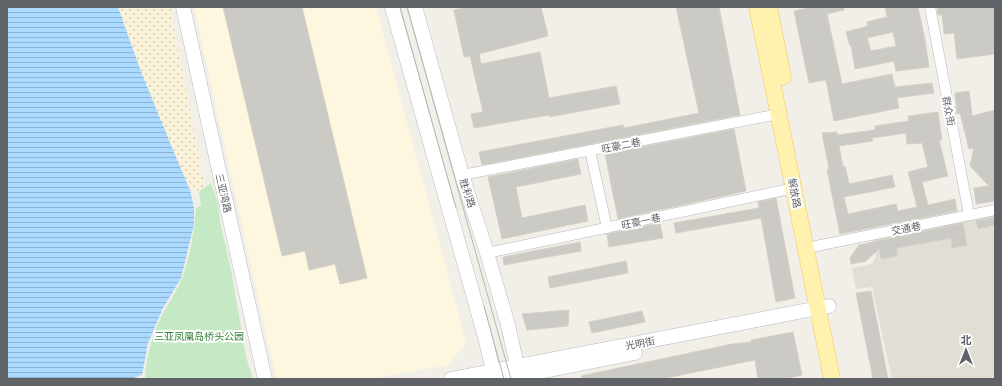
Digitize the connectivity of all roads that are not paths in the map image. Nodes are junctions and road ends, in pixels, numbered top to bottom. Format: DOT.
graph roads {
  1 [pos="183,7"];
  2 [pos="392,7"];
  3 [pos="415,7"];
  4 [pos="757,7"];
  5 [pos="769,7"];
  6 [pos="930,7"];
  7 [pos="779,114"];
  8 [pos="590,151"];
  9 [pos="462,175"];
  10 [pos="794,188"];
  11 [pos="995,210"];
  12 [pos="969,215"];
  13 [pos="607,228"];
  14 [pos="816,246"];
  15 [pos="487,252"];
  16 [pos="824,311"];
  17 [pos="519,374"];
  18 [pos="497,376"];
  19 [pos="265,379"];
  20 [pos="451,379"];
  21 [pos="832,379"];
  22 [pos="843,379"];
  1 -- 19 [label="main road, 三亚湾路"];
  2 -- 18 [label="main road"];
  3 -- 9 [label="main road, 胜利路"];
  4 -- 7 [label="main road, 解放路"];
  5 -- 14 [label="main road, 解放路"];
  6 -- 12 [label="street, 群众街"];
  7 -- 8 [label="street, 旺豪二巷"];
  7 -- 10 [label="main road, 解放路"];
  8 -- 9 [label="street, 旺豪二巷"];
  8 -- 13 [label="street"];
  9 -- 15 [label="main road, 胜利路"];
  10 -- 13 [label="street, 旺豪一巷"];
  10 -- 16 [label="main road, 解放路"];
  11 -- 12 [label="street, 交通巷"];
  12 -- 14 [label="street, 交通巷"];
  13 -- 15 [label="street, 旺豪一巷"];
  14 -- 16 [label="main road, 解放路"];
  15 -- 17 [label="main road, 胜利路"];
  16 -- 17 [label="main road, 光明街"];
  16 -- 21 [label="main road, 解放路"];
  16 -- 22 [label="main road, 解放路"];
  17 -- 18 [label="main road, 光明街"];
  18 -- 20 [label="main road, 光明街"];
}
